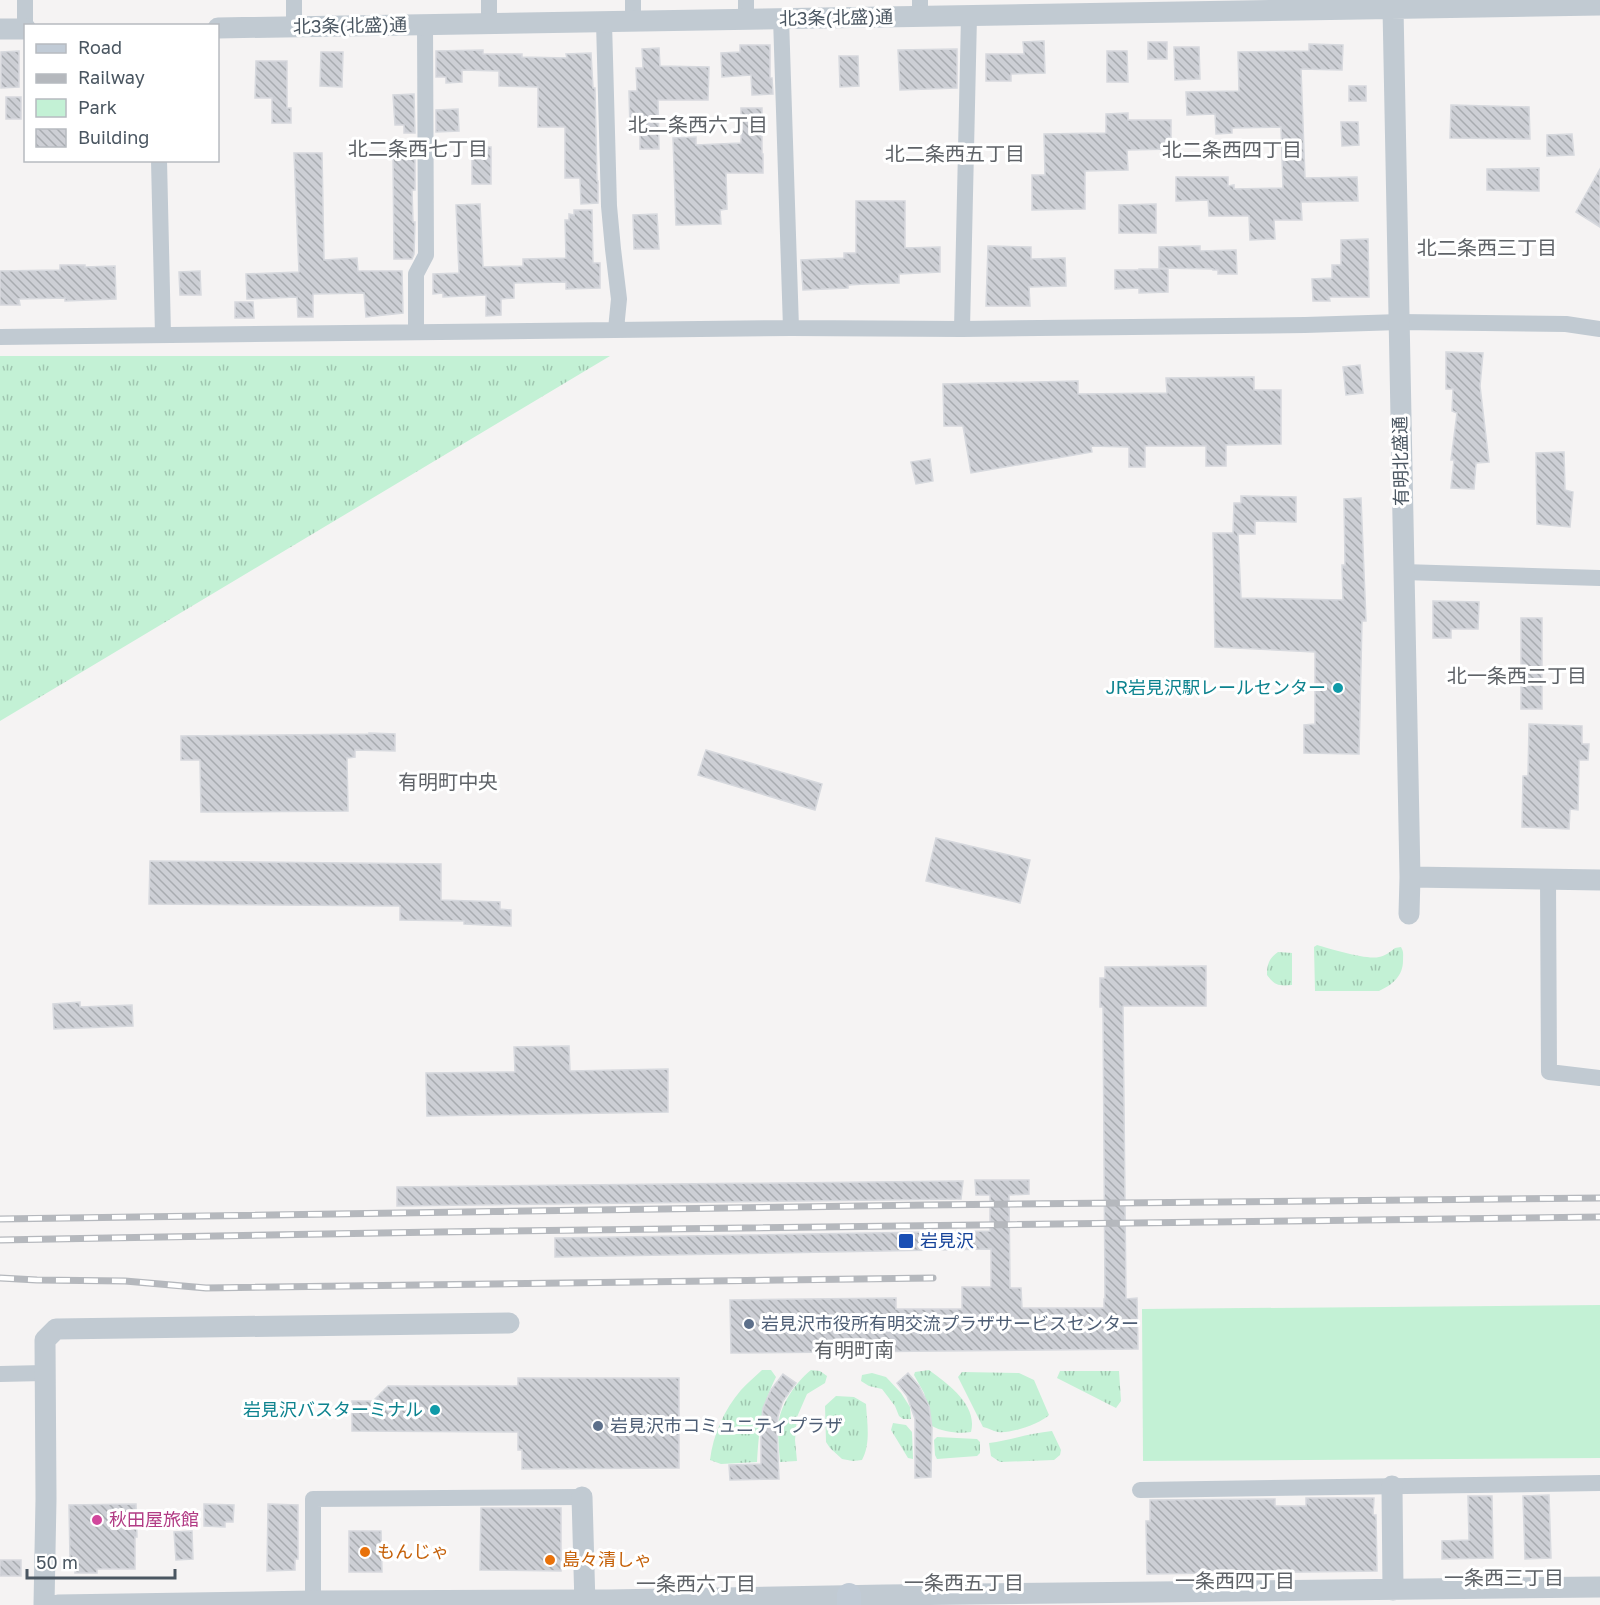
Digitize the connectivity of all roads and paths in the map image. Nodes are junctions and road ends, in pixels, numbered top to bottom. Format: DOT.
graph roads {
  1 [pos="25,0"];
  2 [pos="294,0"];
  3 [pos="489,0"];
  4 [pos="633,0"];
  5 [pos="1393,4"];
  6 [pos="1600,5"];
  7 [pos="1139,6"];
  8 [pos="1039,7"];
  9 [pos="920,8"];
  10 [pos="746,10"];
  11 [pos="969,16"];
  12 [pos="781,18"];
  13 [pos="633,21"];
  14 [pos="604,22"];
  15 [pos="25,24"];
  16 [pos="489,24"];
  17 [pos="425,25"];
  18 [pos="294,27"];
  19 [pos="24,28"];
  20 [pos="219,28"];
  21 [pos="0,29"];
  22 [pos="159,162"];
  23 [pos="1400,322"];
  24 [pos="791,328"];
  25 [pos="616,329"];
  26 [pos="962,329"];
  27 [pos="1600,329"];
  28 [pos="416,332"];
  29 [pos="163,335"];
  30 [pos="0,337"];
  31 [pos="1403,572"];
  32 [pos="1600,578"];
  33 [pos="1410,877"];
  34 [pos="1548,880"];
  35 [pos="1600,880"];
  36 [pos="1409,914"];
  37 [pos="1600,1078"];
  38 [pos="509,1323"];
  39 [pos="44,1373"];
  40 [pos="0,1374"];
  41 [pos="1600,1483"];
  42 [pos="1392,1486"];
  43 [pos="1140,1491"];
  44 [pos="582,1497"];
  45 [pos="1600,1587"];
  46 [pos="1393,1598"];
  47 [pos="1123,1599"];
  48 [pos="849,1600"];
  49 [pos="584,1602"];
  50 [pos="313,1603"];
  51 [pos="44,1605"];
  52 [pos="58,1605"];
  1 -- 15 [label="street"];
  2 -- 18 [label="street"];
  3 -- 16 [label="street"];
  4 -- 13 [label="street"];
  5 -- 6 [label="street, 北3条(北盛)通"];
  5 -- 7 [label="street, 北3条(北盛)通"];
  5 -- 23 [label="street, 有明北盛通"];
  7 -- 8 [label="street, 北3条(北盛)通"];
  8 -- 11 [label="street, 北3条(北盛)通"];
  9 -- 11 [label="street, 北3条(北盛)通"];
  9 -- 12 [label="street, 北3条(北盛)通"];
  10 -- 12 [label="street, 北3条(北盛)通"];
  10 -- 13 [label="street, 北3条(北盛)通"];
  11 -- 26 [label="street"];
  12 -- 24 [label="street"];
  13 -- 14 [label="street, 北3条(北盛)通"];
  14 -- 16 [label="street, 北3条(北盛)通"];
  14 -- 25 [label="street"];
  16 -- 17 [label="street, 北3条(北盛)通"];
  17 -- 18 [label="street, 北3条(北盛)通"];
  17 -- 28 [label="street"];
  18 -- 20 [label="street, 北3条(北盛)通"];
  19 -- 21 [label="street"];
  22 -- 29 [label="street"];
  23 -- 26 [label="street"];
  23 -- 27 [label="street"];
  23 -- 31 [label="street, 有明北盛通"];
  24 -- 25 [label="street"];
  24 -- 26 [label="street"];
  25 -- 28 [label="street"];
  28 -- 29 [label="street"];
  29 -- 30 [label="street"];
  31 -- 32 [label="street"];
  31 -- 33 [label="street, 有明北盛通"];
  33 -- 34 [label="street"];
  33 -- 36 [label="street, 有明北盛通"];
  34 -- 35 [label="street"];
  34 -- 37 [label="street"];
  38 -- 39 [label="street"];
  39 -- 40 [label="street"];
  39 -- 51 [label="street"];
  41 -- 42 [label="street"];
  42 -- 43 [label="street"];
  42 -- 46 [label="street"];
  44 -- 49 [label="street"];
  44 -- 50 [label="street"];
  45 -- 46 [label="street"];
  46 -- 47 [label="street"];
  47 -- 48 [label="street"];
  48 -- 49 [label="street"];
  49 -- 50 [label="street"];
  50 -- 52 [label="street"];
}
